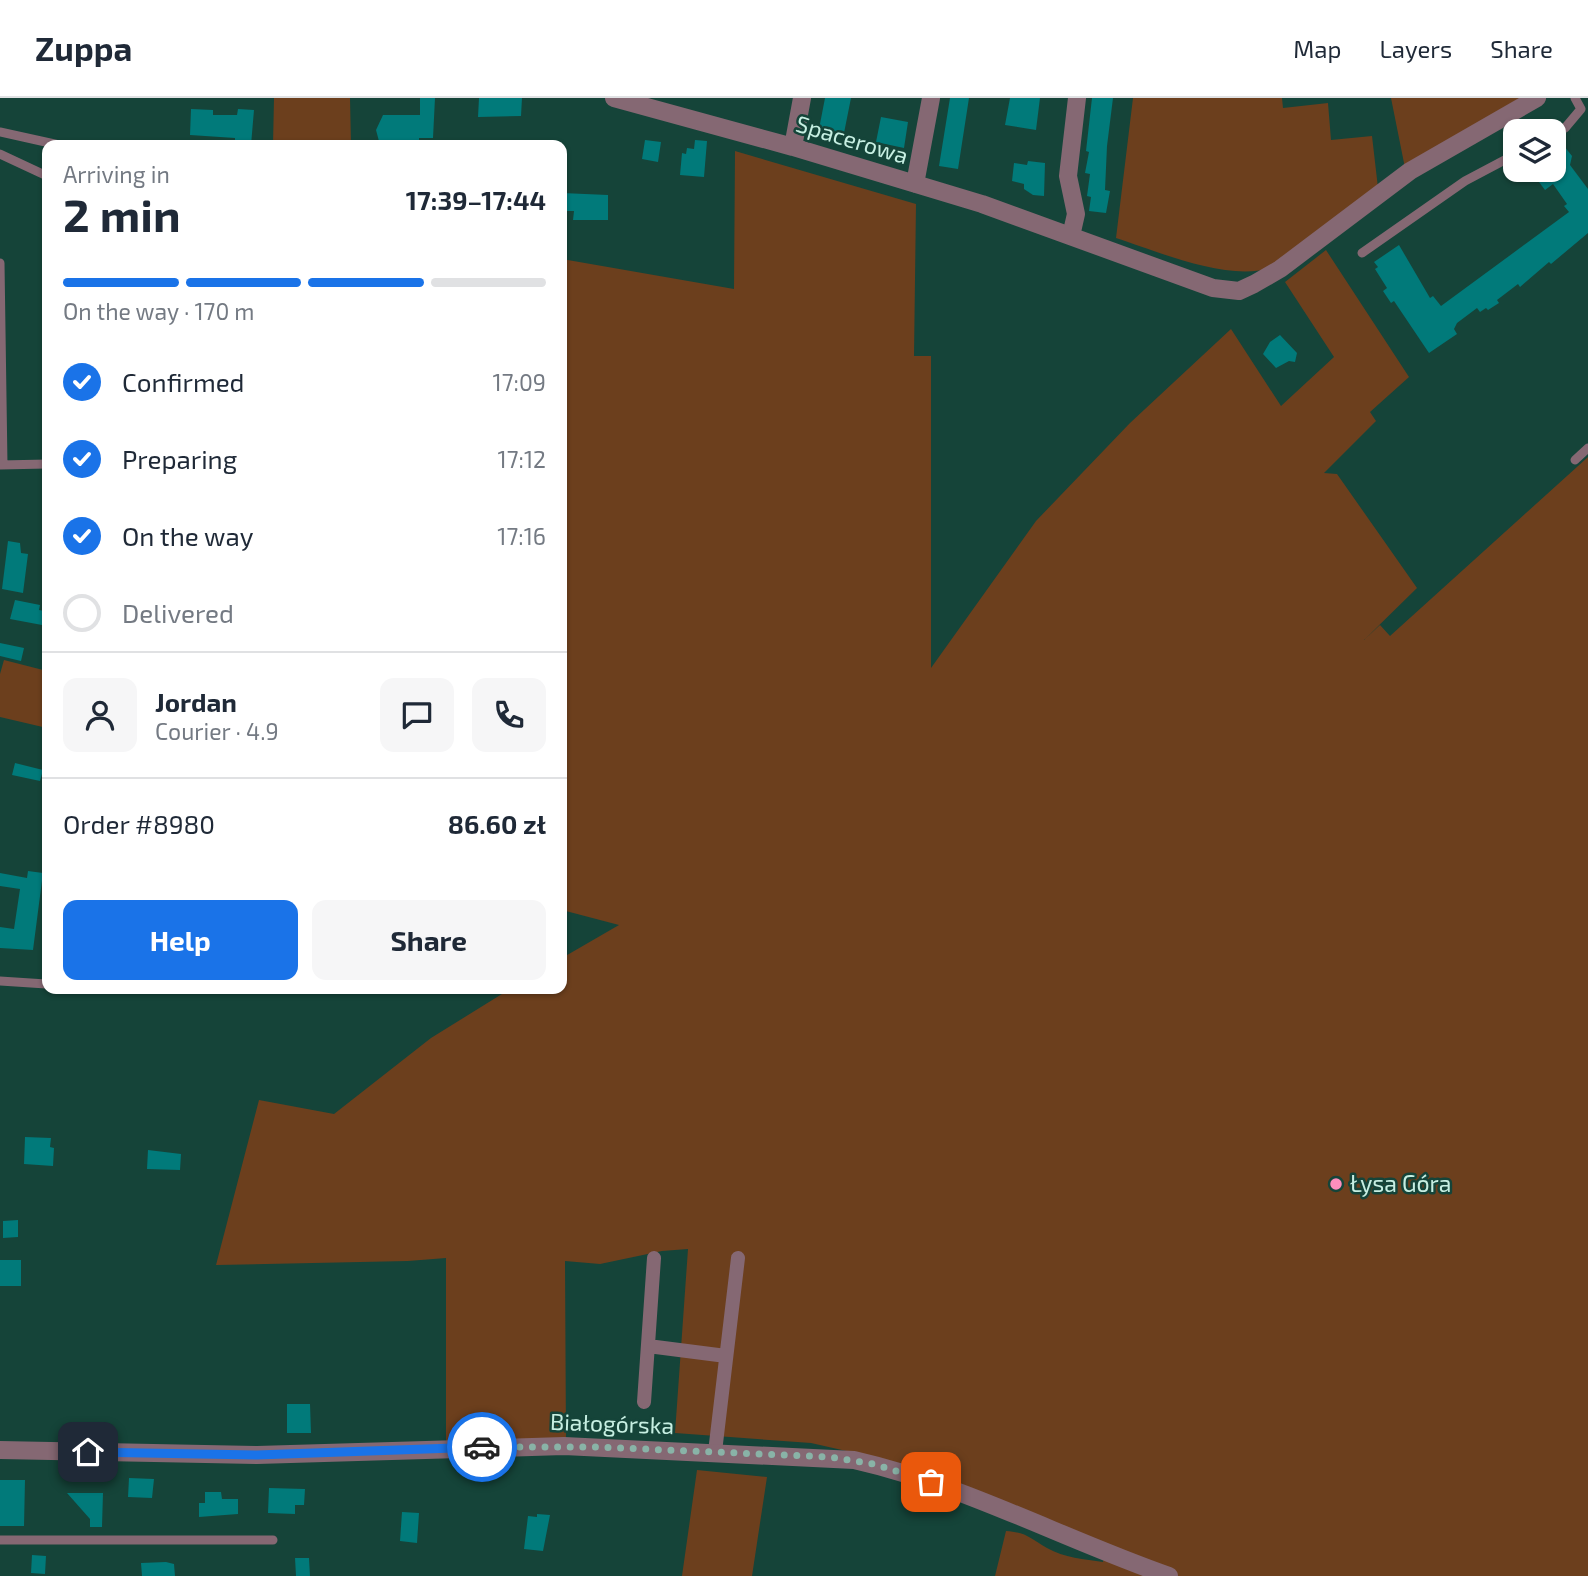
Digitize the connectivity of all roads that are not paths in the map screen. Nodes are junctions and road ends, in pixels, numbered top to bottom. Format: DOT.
graph roads {
  1 [pos="614,98"];
  2 [pos="802,98"];
  3 [pos="931,98"];
  4 [pos="1077,98"];
  5 [pos="1538,98"];
  6 [pos="1575,98"];
  7 [pos="1566,127"];
  8 [pos="0,132"];
  9 [pos="42,141"];
  10 [pos="793,147"];
  11 [pos="0,154"];
  12 [pos="1503,161"];
  13 [pos="42,174"];
  14 [pos="915,184"];
  15 [pos="1071,236"];
  16 [pos="1362,253"];
  17 [pos="0,263"];
  18 [pos="1588,447"];
  19 [pos="1575,460"];
  20 [pos="42,464"];
  21 [pos="2,465"];
  22 [pos="0,981"];
  23 [pos="42,985"];
  24 [pos="654,1258"];
  25 [pos="738,1258"];
  26 [pos="648,1346"];
  27 [pos="726,1356"];
  28 [pos="643,1402"];
  29 [pos="0,1450"];
  30 [pos="715,1452"];
  31 [pos="0,1540"];
  32 [pos="273,1540"];
  33 [pos="1169,1576"];
  1 -- 10 [label="street, Spacerowa"];
  2 -- 10 [label="street"];
  3 -- 14 [label="street, Spacerowa"];
  4 -- 15 [label="street"];
  5 -- 15 [label="street, Spacerowa"];
  6 -- 7 [label="lane"];
  8 -- 9 [label="lane"];
  10 -- 14 [label="street, Spacerowa"];
  11 -- 13 [label="lane"];
  12 -- 16 [label="lane"];
  14 -- 15 [label="street, Spacerowa"];
  17 -- 21 [label="lane"];
  18 -- 19 [label="lane"];
  20 -- 21 [label="lane"];
  22 -- 23 [label="lane"];
  24 -- 26 [label="street"];
  25 -- 27 [label="street"];
  26 -- 27 [label="street"];
  26 -- 28 [label="street"];
  27 -- 30 [label="street"];
  29 -- 30 [label="street, Białogórska"];
  30 -- 33 [label="street, Białogórska"];
  31 -- 32 [label="lane"];
}
